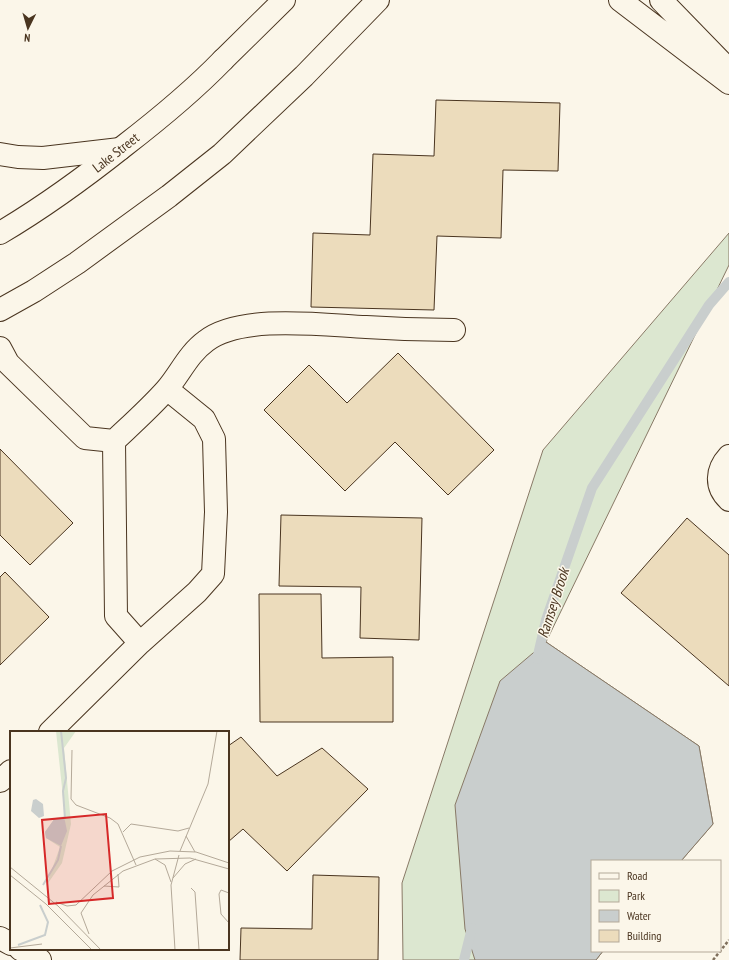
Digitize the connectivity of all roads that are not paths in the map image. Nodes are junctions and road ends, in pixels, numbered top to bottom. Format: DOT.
graph roads {
  1 [pos="284,0"];
  2 [pos="378,0"];
  3 [pos="620,0"];
  4 [pos="661,0"];
  5 [pos="729,70"];
  6 [pos="729,83"];
  7 [pos="120,149"];
  8 [pos="0,154"];
  9 [pos="0,233"];
  10 [pos="0,310"];
  11 [pos="454,330"];
  12 [pos="0,348"];
  13 [pos="166,389"];
  14 [pos="114,441"];
  15 [pos="729,456"];
  16 [pos="729,500"];
  17 [pos="140,644"];
  18 [pos="51,731"];
  19 [pos="10,771"];
  20 [pos="0,781"];
  21 [pos="0,938"];
  22 [pos="10,943"];
  23 [pos="22,950"];
  24 [pos="40,960"];
  1 -- 7 [label="main road, Lake Street"];
  2 -- 10 [label="main road"];
  3 -- 6 [label="main road"];
  4 -- 5 [label="main road"];
  7 -- 8 [label="main road"];
  7 -- 9 [label="main road, Lake Street"];
  11 -- 13 [label="main road"];
  12 -- 14 [label="main road"];
  13 -- 14 [label="main road"];
  13 -- 17 [label="main road"];
  14 -- 17 [label="main road"];
  15 -- 16 [label="main road"];
  17 -- 18 [label="main road"];
  19 -- 20 [label="main road"];
  21 -- 22 [label="main road"];
  23 -- 24 [label="main road"];
}
